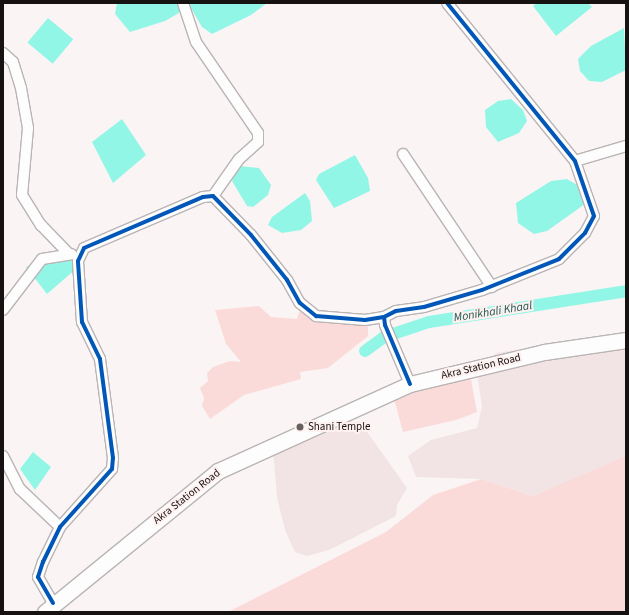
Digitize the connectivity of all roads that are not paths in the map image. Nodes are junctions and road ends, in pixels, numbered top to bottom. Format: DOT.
graph roads {
  1 [pos="183,3"];
  2 [pos="447,3"];
  3 [pos="3,53"];
  4 [pos="626,146"];
  5 [pos="403,154"];
  6 [pos="575,161"];
  7 [pos="214,196"];
  8 [pos="69,254"];
  9 [pos="80,254"];
  10 [pos="492,287"];
  11 [pos="3,310"];
  12 [pos="385,321"];
  13 [pos="626,340"];
  14 [pos="410,384"];
  15 [pos="3,456"];
  16 [pos="60,527"];
  17 [pos="49,607"];
  1 -- 7 [label="street"];
  2 -- 6 [label="street"];
  3 -- 8 [label="street"];
  4 -- 6 [label="street"];
  5 -- 10 [label="street"];
  6 -- 10 [label="street"];
  7 -- 9 [label="street"];
  7 -- 12 [label="street"];
  8 -- 9 [label="street"];
  8 -- 11 [label="street"];
  9 -- 16 [label="street"];
  10 -- 12 [label="street"];
  12 -- 14 [label="street"];
  13 -- 14 [label="main road, Akra Station Road"];
  14 -- 17 [label="main road, Akra Station Road"];
  15 -- 16 [label="street"];
  16 -- 17 [label="street"];
}
